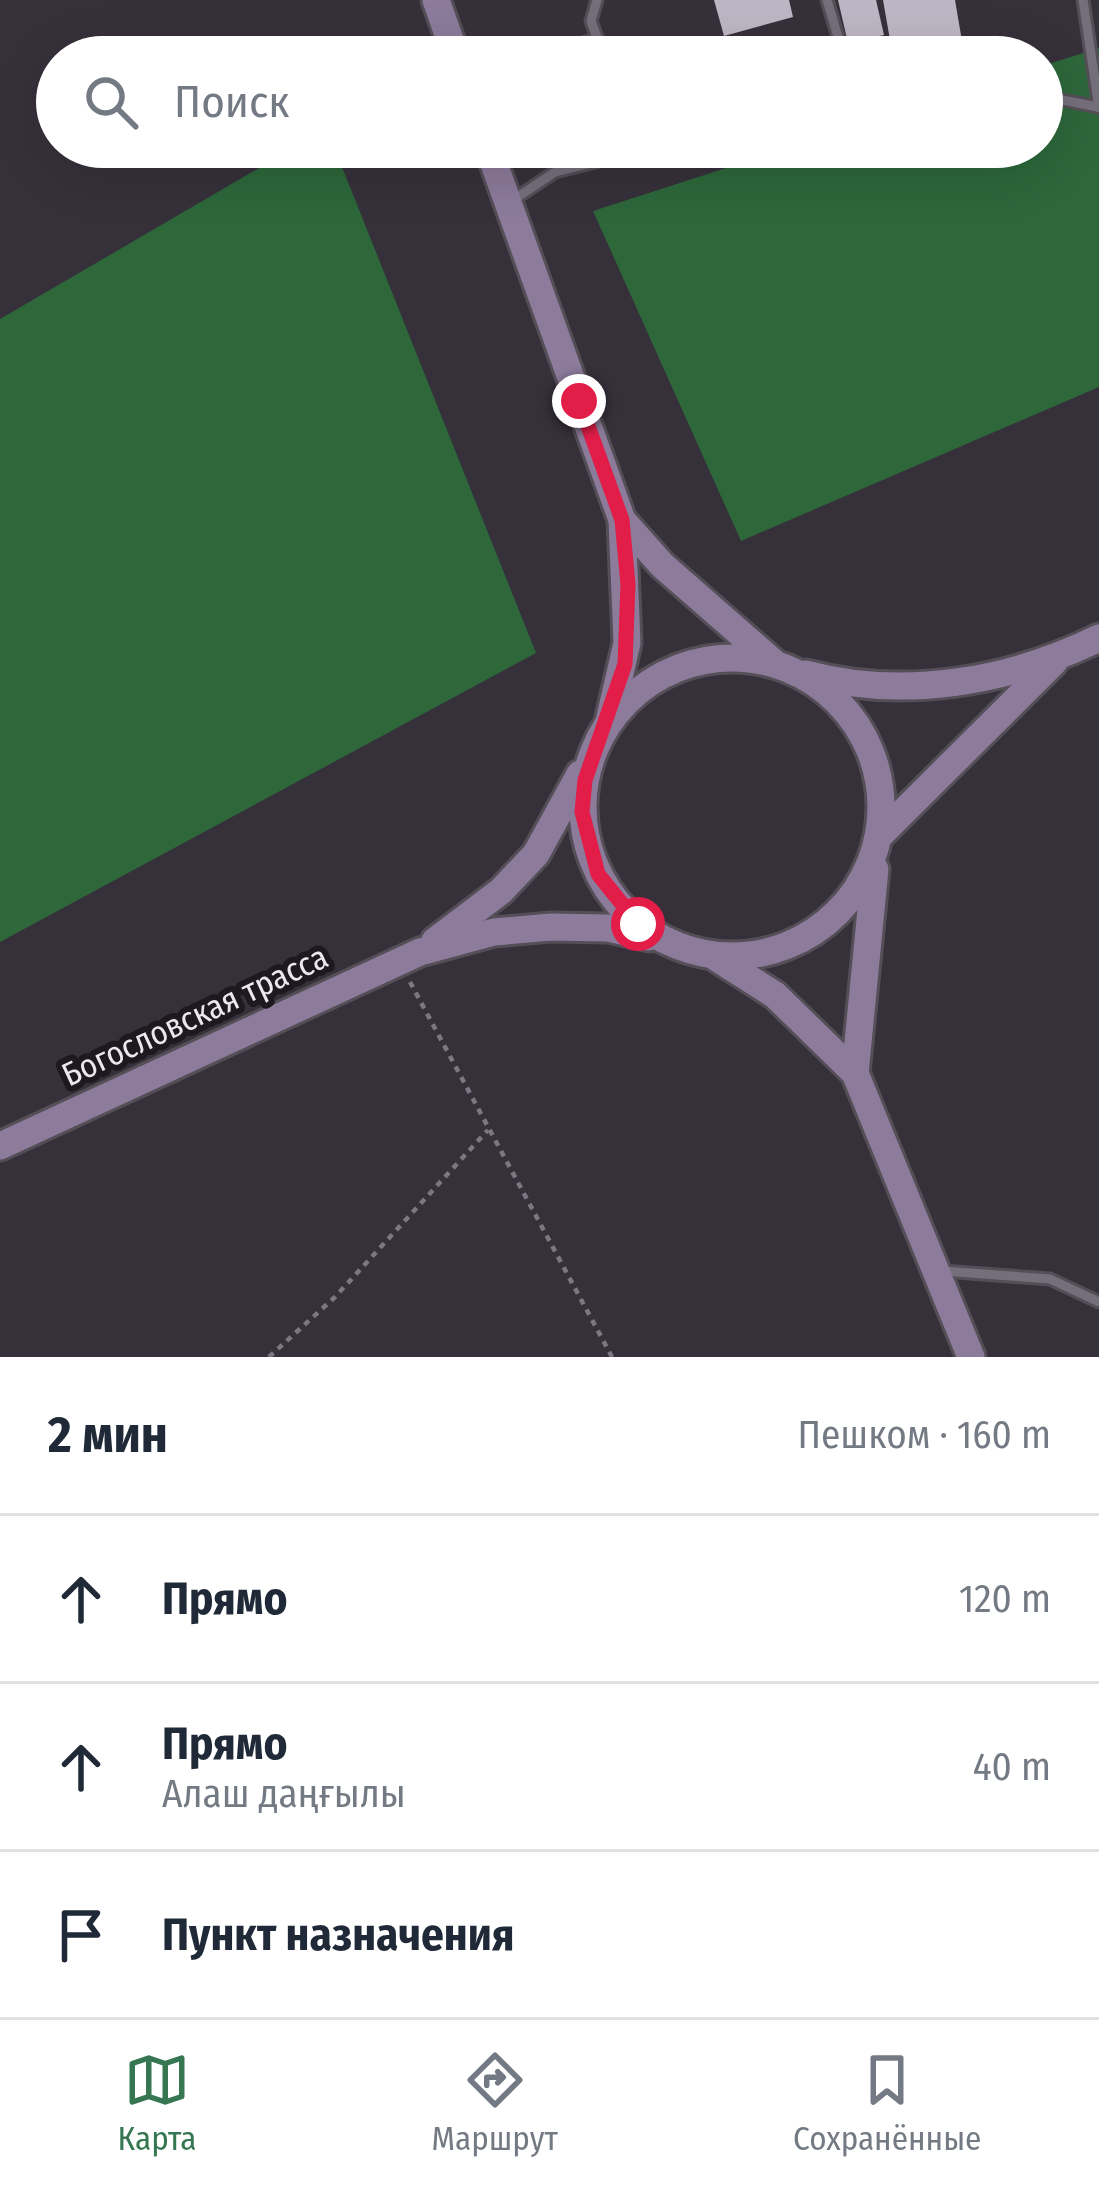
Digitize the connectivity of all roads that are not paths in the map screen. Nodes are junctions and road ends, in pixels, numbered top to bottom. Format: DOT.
graph roads {
  1 [pos="436,0"];
  2 [pos="597,0"];
  3 [pos="827,0"];
  4 [pos="1083,0"];
  5 [pos="449,36"];
  6 [pos="597,36"];
  7 [pos="838,36"];
  8 [pos="1063,100"];
  9 [pos="1099,108"];
  10 [pos="496,168"];
  11 [pos="569,168"];
  12 [pos="508,203"];
  13 [pos="622,520"];
  14 [pos="1099,638"];
  15 [pos="1057,659"];
  16 [pos="784,667"];
  17 [pos="609,721"];
  18 [pos="594,749"];
  19 [pos="878,843"];
  20 [pos="665,941"];
  21 [pos="713,956"];
  22 [pos="410,957"];
  23 [pos="855,1073"];
  24 [pos="0,1146"];
  25 [pos="938,1271"];
  26 [pos="1099,1302"];
  27 [pos="971,1357"];
  1 -- 5 [label="main road"];
  2 -- 6 [label="lane"];
  3 -- 7 [label="lane"];
  4 -- 9 [label="lane"];
  8 -- 9 [label="lane"];
  10 -- 12 [label="main road"];
  11 -- 12 [label="lane"];
  12 -- 13 [label="main road"];
  13 -- 16 [label="main road"];
  13 -- 17 [label="main road"];
  14 -- 15 [label="main road"];
  15 -- 16 [label="main road"];
  15 -- 19 [label="main road"];
  16 -- 17 [label="main road"];
  16 -- 19 [label="main road"];
  17 -- 18 [label="main road"];
  18 -- 20 [label="main road"];
  18 -- 22 [label="main road"];
  19 -- 21 [label="main road"];
  19 -- 23 [label="main road"];
  20 -- 21 [label="main road"];
  20 -- 22 [label="main road"];
  21 -- 23 [label="main road"];
  22 -- 24 [label="main road, Богословская трасса"];
  23 -- 25 [label="main road"];
  25 -- 26 [label="lane"];
  25 -- 27 [label="main road"];
}
